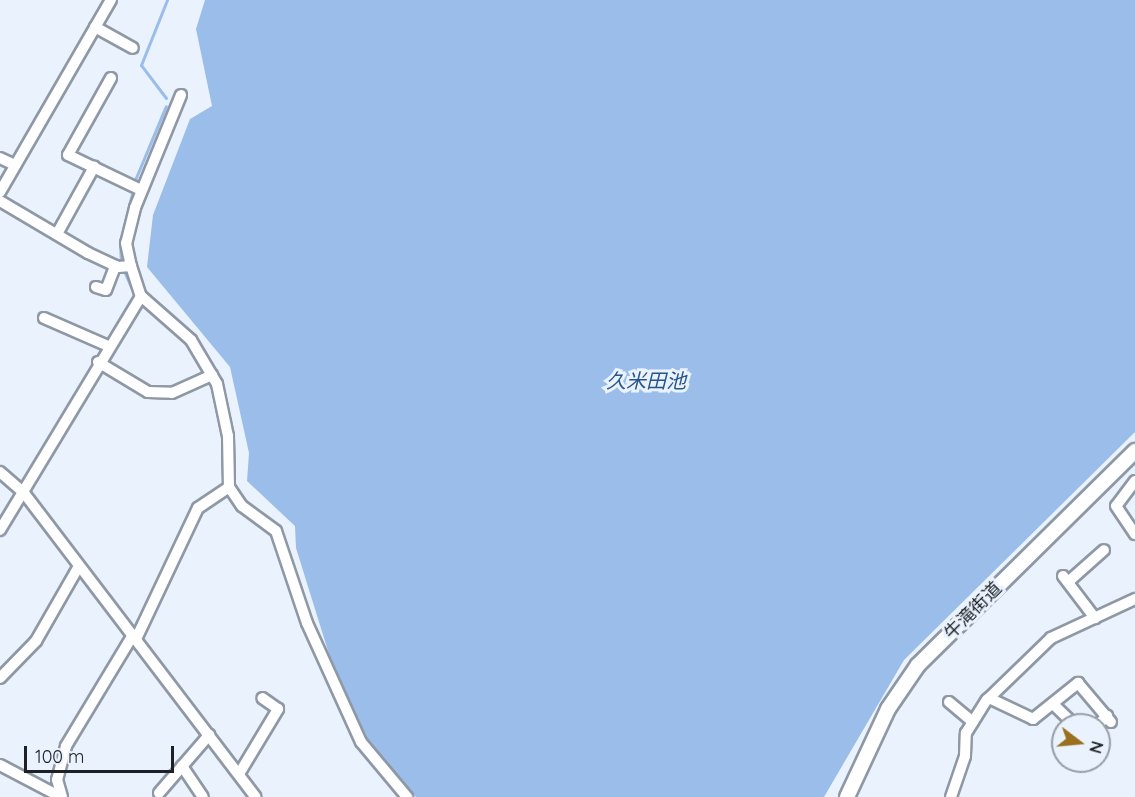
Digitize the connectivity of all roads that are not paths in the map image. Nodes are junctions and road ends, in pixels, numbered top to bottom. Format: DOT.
graph roads {
  1 [pos="111,0"];
  2 [pos="95,27"];
  3 [pos="133,48"];
  4 [pos="111,78"];
  5 [pos="181,95"];
  6 [pos="0,158"];
  7 [pos="15,165"];
  8 [pos="94,167"];
  9 [pos="141,190"];
  10 [pos="0,192"];
  11 [pos="0,201"];
  12 [pos="57,234"];
  13 [pos="115,266"];
  14 [pos="131,266"];
  15 [pos="96,287"];
  16 [pos="141,296"];
  17 [pos="44,318"];
  18 [pos="108,346"];
  19 [pos="98,362"];
  20 [pos="212,375"];
  21 [pos="1135,451"];
  22 [pos="0,472"];
  23 [pos="1135,481"];
  24 [pos="229,488"];
  25 [pos="24,493"];
  26 [pos="0,530"];
  27 [pos="1135,534"];
  28 [pos="1104,550"];
  29 [pos="79,566"];
  30 [pos="1135,598"];
  31 [pos="1095,618"];
  32 [pos="134,637"];
  33 [pos="0,678"];
  34 [pos="262,698"];
  35 [pos="989,698"];
  36 [pos="949,702"];
  37 [pos="1053,704"];
  38 [pos="1062,713"];
  39 [pos="1104,713"];
  40 [pos="973,722"];
  41 [pos="209,735"];
  42 [pos="0,765"];
  43 [pos="182,766"];
  44 [pos="239,774"];
  45 [pos="159,793"];
  46 [pos="62,797"];
  47 [pos="203,797"];
  48 [pos="256,797"];
  49 [pos="407,797"];
  50 [pos="847,797"];
  51 [pos="951,797"];
  1 -- 2 [label="street"];
  2 -- 3 [label="street"];
  2 -- 7 [label="street"];
  4 -- 8 [label="street"];
  5 -- 9 [label="street"];
  6 -- 7 [label="street"];
  7 -- 10 [label="street"];
  8 -- 9 [label="street"];
  8 -- 12 [label="street"];
  9 -- 14 [label="street"];
  11 -- 12 [label="street"];
  12 -- 13 [label="street"];
  13 -- 14 [label="street"];
  13 -- 15 [label="street"];
  14 -- 16 [label="street"];
  16 -- 18 [label="street"];
  16 -- 20 [label="street"];
  17 -- 18 [label="street"];
  18 -- 19 [label="street"];
  19 -- 20 [label="street"];
  19 -- 25 [label="street"];
  20 -- 24 [label="street"];
  21 -- 50 [label="street, 牛滝街道"];
  22 -- 25 [label="street"];
  23 -- 27 [label="street"];
  24 -- 32 [label="street"];
  24 -- 49 [label="street"];
  25 -- 26 [label="street"];
  25 -- 29 [label="street"];
  28 -- 31 [label="street"];
  29 -- 32 [label="street"];
  29 -- 33 [label="street"];
  30 -- 31 [label="street"];
  31 -- 35 [label="street"];
  32 -- 41 [label="street"];
  32 -- 46 [label="street"];
  34 -- 44 [label="street"];
  35 -- 37 [label="street"];
  35 -- 40 [label="street"];
  36 -- 40 [label="street"];
  37 -- 38 [label="street"];
  37 -- 39 [label="street"];
  40 -- 51 [label="street"];
  41 -- 43 [label="street"];
  41 -- 44 [label="street"];
  42 -- 46 [label="street"];
  43 -- 45 [label="street"];
  43 -- 47 [label="street"];
  44 -- 48 [label="street"];
}
